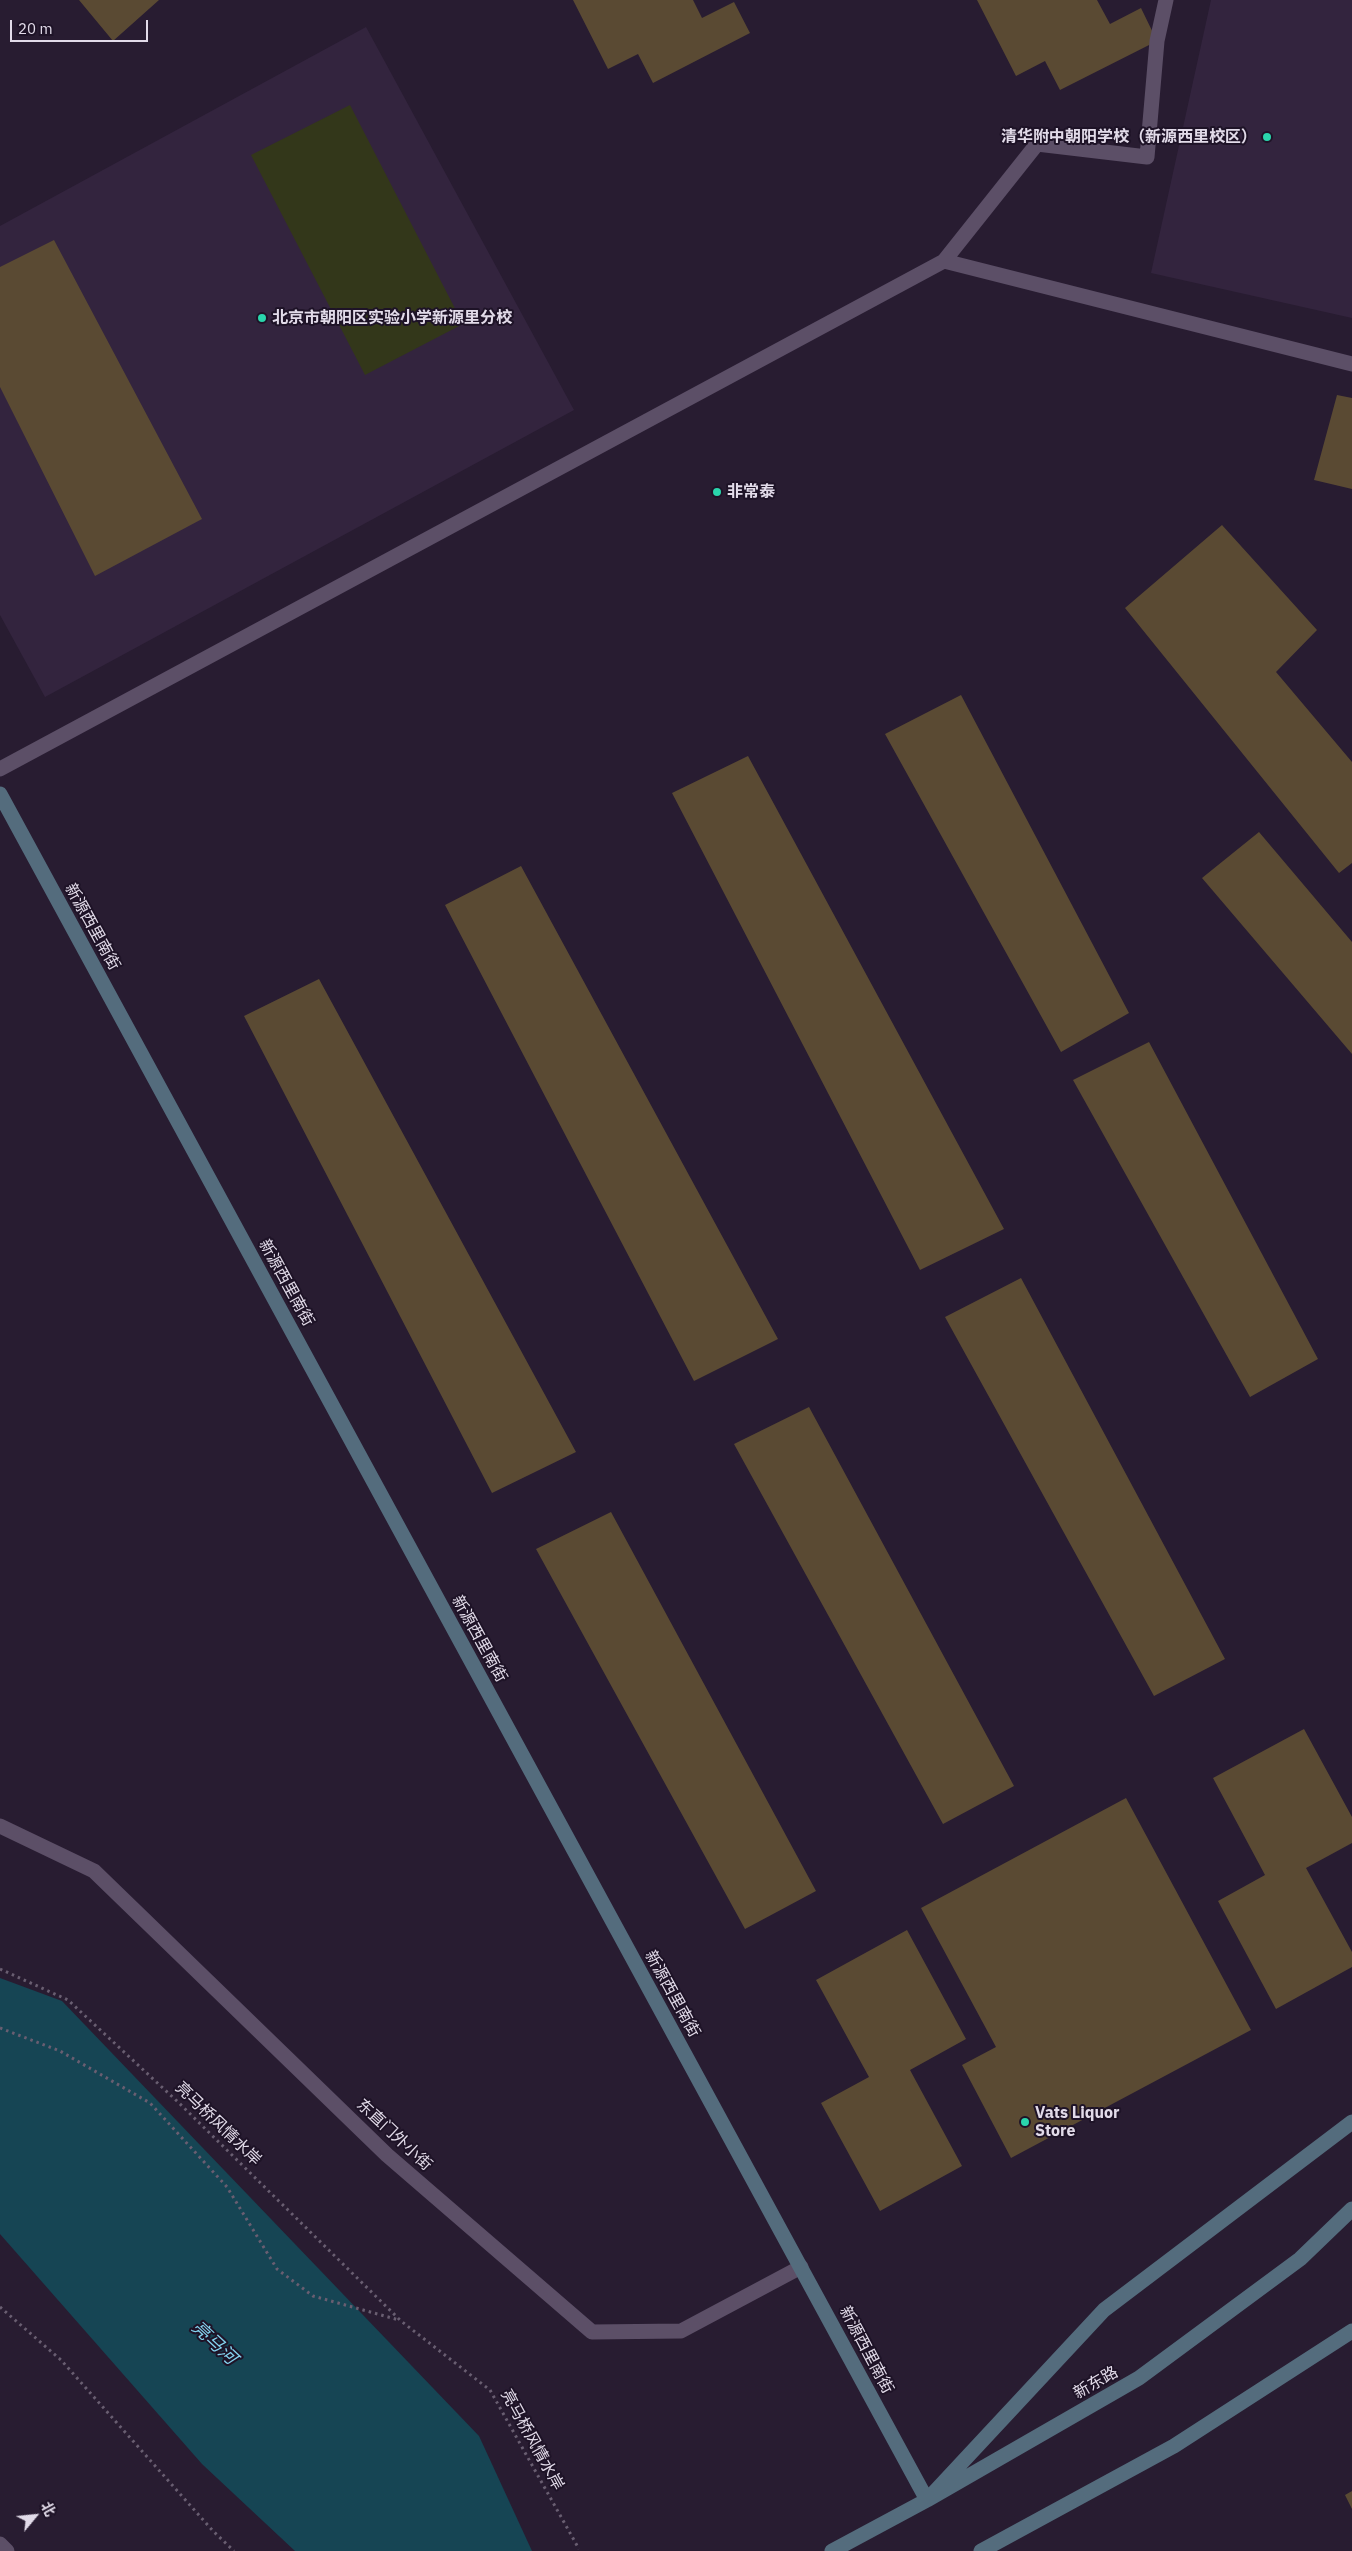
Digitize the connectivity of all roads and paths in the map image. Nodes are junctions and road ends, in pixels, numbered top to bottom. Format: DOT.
graph roads {
  1 [pos="1166,0"];
  2 [pos="944,261"];
  3 [pos="1352,364"];
  4 [pos="0,768"];
  5 [pos="0,794"];
  6 [pos="0,1826"];
  7 [pos="0,1969"];
  8 [pos="0,2028"];
  9 [pos="1352,2122"];
  10 [pos="1352,2209"];
  11 [pos="801,2267"];
  12 [pos="0,2307"];
  13 [pos="401,2321"];
  14 [pos="1352,2331"];
  15 [pos="927,2500"];
  16 [pos="0,2544"];
  17 [pos="579,2549"];
  18 [pos="7,2551"];
  19 [pos="234,2551"];
  20 [pos="832,2551"];
  21 [pos="981,2551"];
  1 -- 2 [label="street"];
  2 -- 3 [label="street"];
  2 -- 4 [label="street"];
  5 -- 11 [label="street, 新源西里南街"];
  6 -- 11 [label="street, 东直门外小街"];
  7 -- 13 [label="path, 亮马桥风情水岸"];
  8 -- 13 [label="path, 亮马桥风情水岸"];
  9 -- 15 [label="street"];
  10 -- 15 [label="street, 新东路"];
  11 -- 15 [label="street, 新源西里南街"];
  12 -- 19 [label="path"];
  13 -- 17 [label="path, 亮马桥风情水岸"];
  14 -- 21 [label="street"];
  15 -- 20 [label="street, 新东路"];
  16 -- 18 [label="street"];
}
